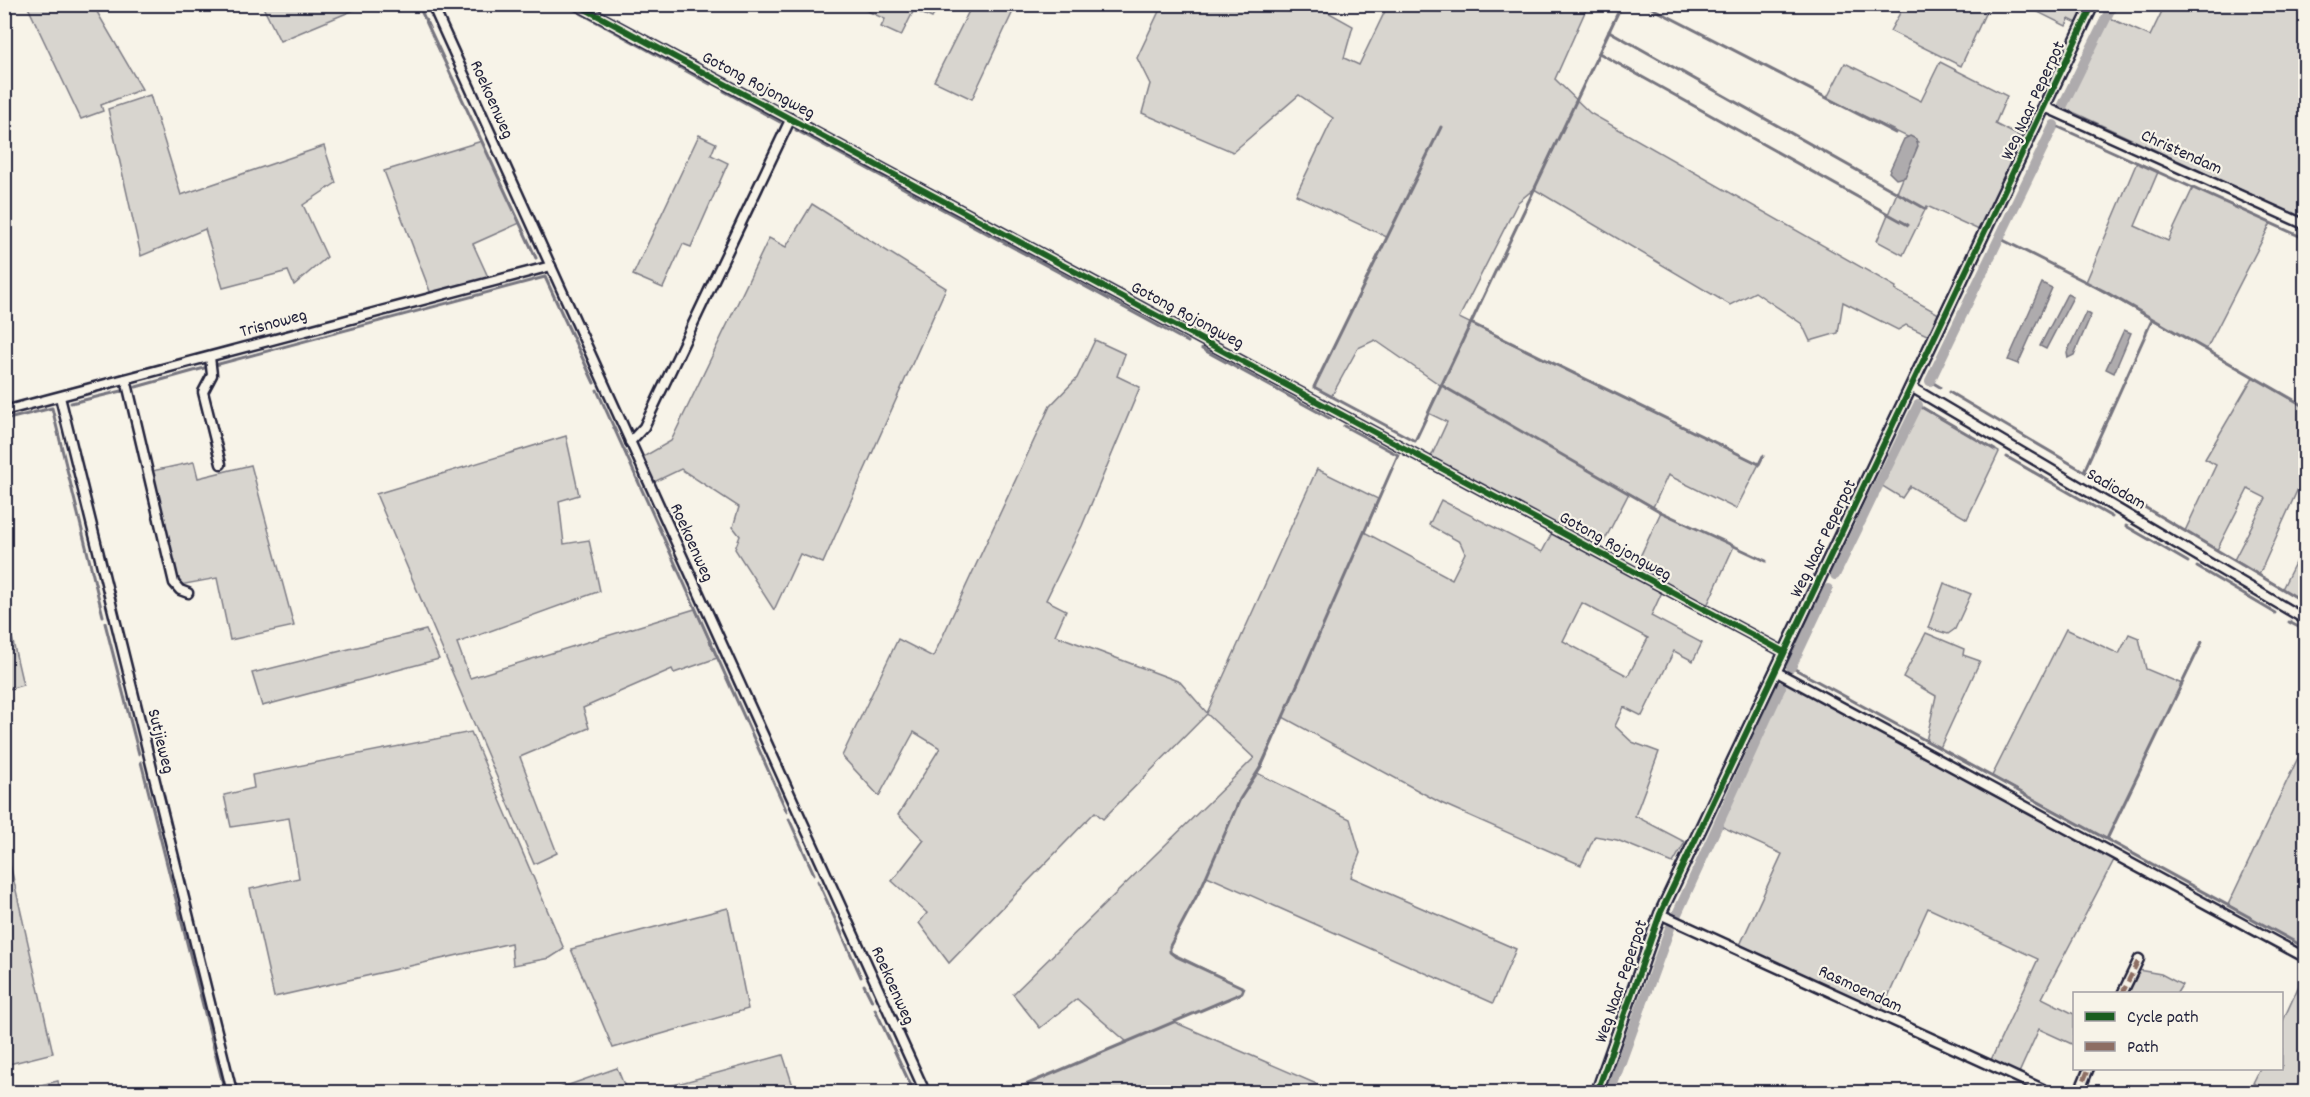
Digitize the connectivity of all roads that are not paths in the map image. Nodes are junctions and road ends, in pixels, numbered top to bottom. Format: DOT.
graph roads {
  1 [pos="432,4"];
  2 [pos="576,4"];
  3 [pos="2094,4"];
  4 [pos="2045,107"];
  5 [pos="791,118"];
  6 [pos="2306,225"];
  7 [pos="551,266"];
  8 [pos="210,357"];
  9 [pos="126,379"];
  10 [pos="1911,387"];
  11 [pos="60,397"];
  12 [pos="4,411"];
  13 [pos="630,442"];
  14 [pos="221,464"];
  15 [pos="188,593"];
  16 [pos="2306,620"];
  17 [pos="1784,652"];
  18 [pos="1775,671"];
  19 [pos="1660,914"];
  20 [pos="2306,957"];
  21 [pos="2139,959"];
  22 [pos="2122,992"];
  23 [pos="2088,1070"];
  24 [pos="232,1092"];
  25 [pos="925,1092"];
  26 [pos="1597,1092"];
  27 [pos="2049,1092"];
  28 [pos="2079,1092"];
  1 -- 7 [label="street, Roekoenweg"];
  2 -- 5 [label="street, Gotong Rojongweg"];
  3 -- 4 [label="street, Weg Naar Peperpot"];
  4 -- 6 [label="street, Christendam"];
  4 -- 10 [label="street, Weg Naar Peperpot"];
  5 -- 13 [label="street"];
  5 -- 17 [label="street, Gotong Rojongweg"];
  7 -- 8 [label="street, Trisnoweg"];
  7 -- 13 [label="street, Roekoenweg"];
  8 -- 9 [label="street, Trisnoweg"];
  8 -- 14 [label="street"];
  9 -- 11 [label="street, Trisnoweg"];
  9 -- 15 [label="street"];
  10 -- 16 [label="street, Sadiodam"];
  10 -- 17 [label="street, Weg Naar Peperpot"];
  11 -- 12 [label="street, Trisnoweg"];
  11 -- 24 [label="street, Sutjieweg"];
  13 -- 25 [label="street, Roekoenweg"];
  17 -- 18 [label="street, Weg Naar Peperpot"];
  18 -- 19 [label="street, Weg Naar Peperpot"];
  18 -- 20 [label="street"];
  19 -- 26 [label="street, Weg Naar Peperpot"];
  19 -- 27 [label="street, Rasmoendam"];
  21 -- 22 [label="street"];
  23 -- 28 [label="street"];
}
